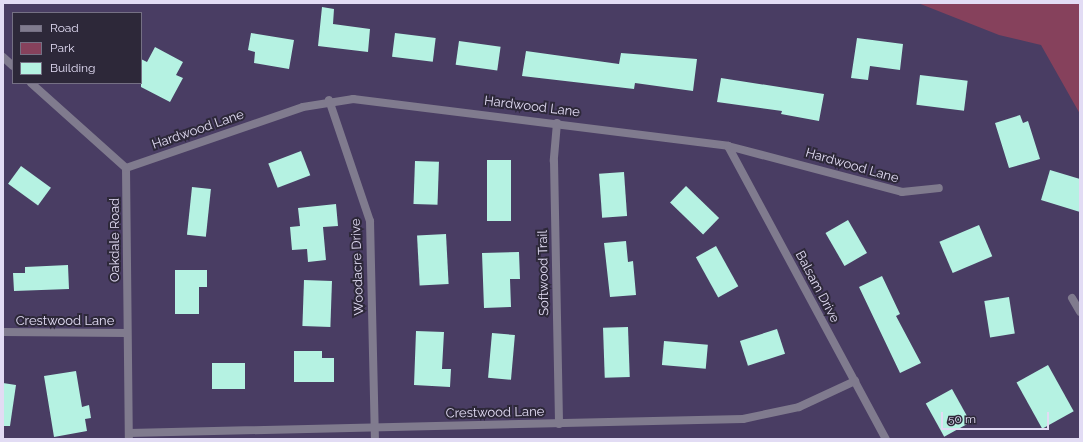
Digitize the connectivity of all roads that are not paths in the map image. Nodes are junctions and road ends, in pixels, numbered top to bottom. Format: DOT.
graph roads {
  1 [pos="3,57"];
  2 [pos="12,65"];
  3 [pos="32,84"];
  4 [pos="330,100"];
  5 [pos="557,123"];
  6 [pos="728,146"];
  7 [pos="126,168"];
  8 [pos="939,188"];
  9 [pos="1072,298"];
  10 [pos="1080,312"];
  11 [pos="3,332"];
  12 [pos="127,333"];
  13 [pos="855,381"];
  14 [pos="559,424"];
  15 [pos="374,428"];
  16 [pos="129,436"];
  17 [pos="375,439"];
  18 [pos="886,439"];
  1 -- 2 [label="street"];
  3 -- 7 [label="street"];
  4 -- 5 [label="street, Hardwood Lane"];
  4 -- 7 [label="street, Hardwood Lane"];
  4 -- 15 [label="street, Woodacre Drive"];
  5 -- 6 [label="street, Hardwood Lane"];
  5 -- 14 [label="street, Softwood Trail"];
  6 -- 8 [label="street, Hardwood Lane"];
  6 -- 13 [label="street, Balsam Drive"];
  7 -- 12 [label="street, Oakdale Road"];
  9 -- 10 [label="street"];
  11 -- 12 [label="street, Crestwood Lane"];
  12 -- 16 [label="street, Oakdale Road"];
  13 -- 14 [label="street, Crestwood Lane"];
  13 -- 18 [label="street, Balsam Drive"];
  14 -- 15 [label="street, Crestwood Lane"];
  15 -- 16 [label="street, Crestwood Lane"];
  15 -- 17 [label="street, Woodacre Drive"];
}
